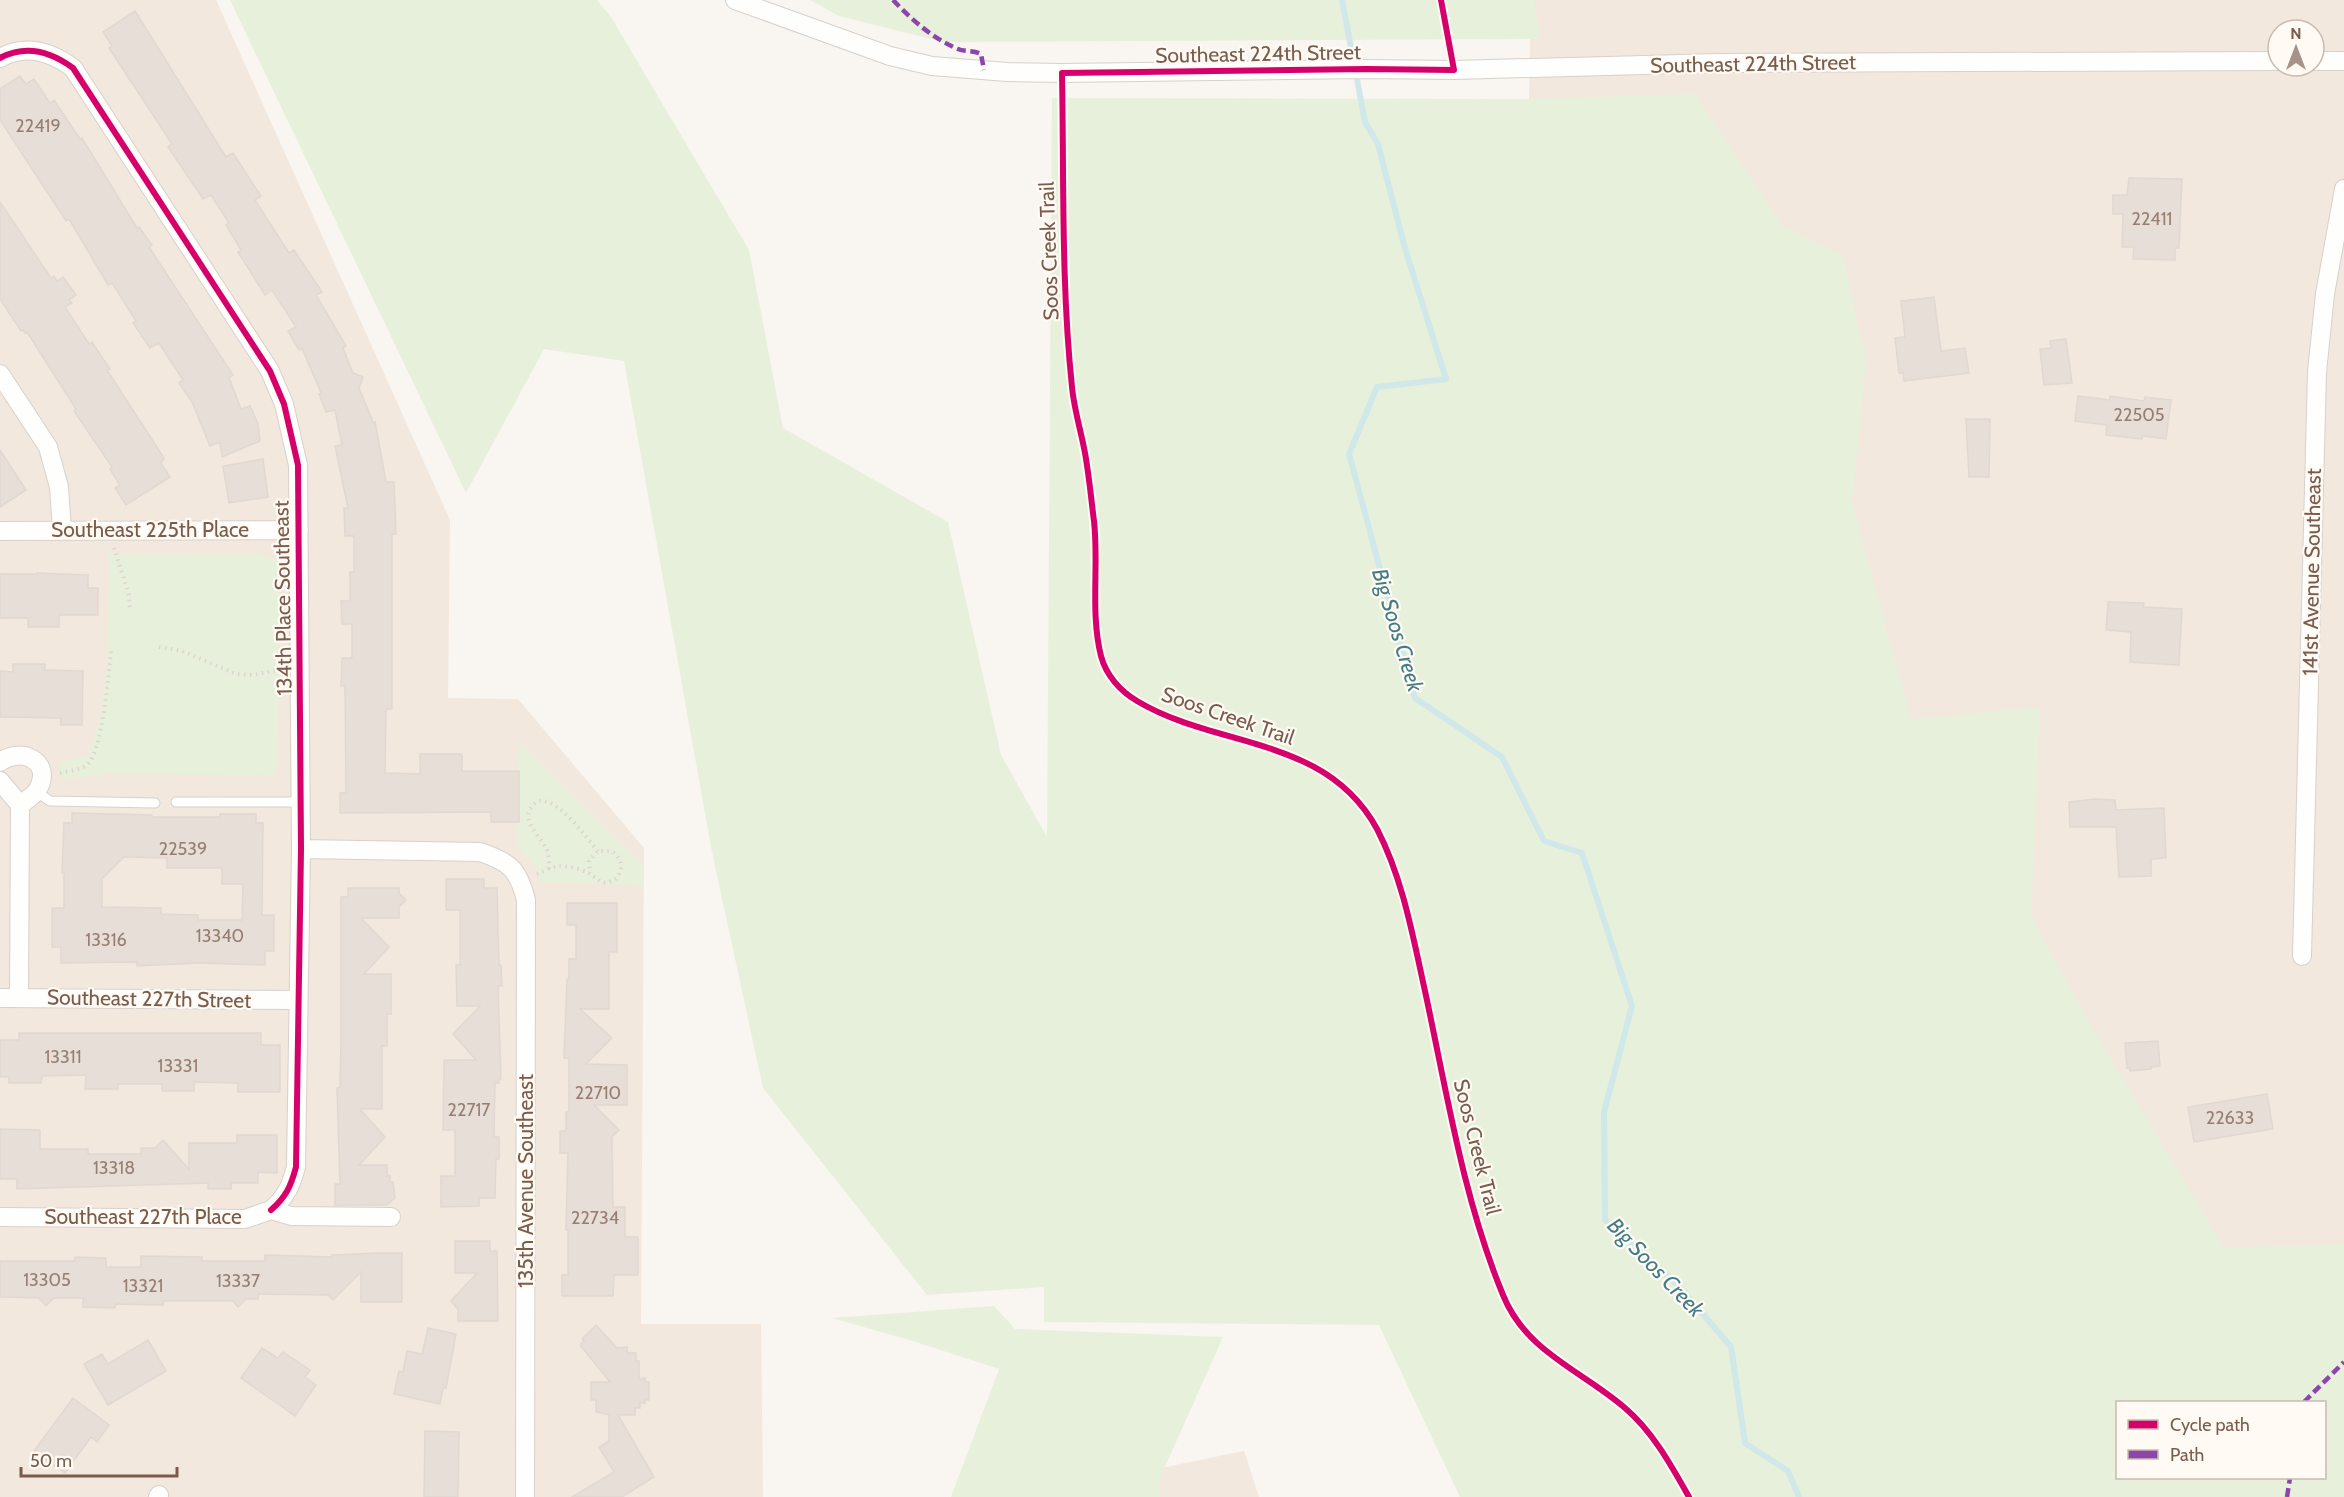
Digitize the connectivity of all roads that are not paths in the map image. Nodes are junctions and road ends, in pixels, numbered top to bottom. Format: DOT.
graph roads {
  1 [pos="735,0"];
  2 [pos="0,58"];
  3 [pos="2266,61"];
  4 [pos="2326,61"];
  5 [pos="2344,61"];
  6 [pos="2344,189"];
  7 [pos="0,374"];
  8 [pos="299,530"];
  9 [pos="0,531"];
  10 [pos="62,531"];
  11 [pos="0,762"];
  12 [pos="0,781"];
  13 [pos="39,784"];
  14 [pos="176,802"];
  15 [pos="301,802"];
  16 [pos="155,803"];
  17 [pos="20,805"];
  18 [pos="301,849"];
  19 [pos="2302,956"];
  20 [pos="0,998"];
  21 [pos="20,998"];
  22 [pos="298,1000"];
  23 [pos="271,1210"];
  24 [pos="0,1217"];
  25 [pos="391,1217"];
  26 [pos="525,1497"];
  1 -- 3 [label="street, Southeast 224th Street"];
  2 -- 8 [label="street, 134th Place Southeast"];
  4 -- 5 [label="street"];
  6 -- 19 [label="street, 141st Avenue Southeast"];
  7 -- 10 [label="street"];
  8 -- 10 [label="street, Southeast 225th Place"];
  8 -- 15 [label="street, 134th Place Southeast"];
  9 -- 10 [label="street, Southeast 225th Place"];
  11 -- 13 [label="street"];
  12 -- 17 [label="street"];
  13 -- 16 [label="lane"];
  13 -- 17 [label="street"];
  14 -- 15 [label="lane"];
  15 -- 18 [label="street, 134th Place Southeast"];
  17 -- 21 [label="street"];
  18 -- 22 [label="street, 134th Place Southeast"];
  18 -- 26 [label="street, 135th Avenue Southeast"];
  20 -- 21 [label="street, Southeast 227th Street"];
  21 -- 22 [label="street, Southeast 227th Street"];
  22 -- 23 [label="street, 134th Place Southeast"];
  23 -- 24 [label="street, Southeast 227th Place"];
  23 -- 25 [label="street, Southeast 227th Place"];
}
